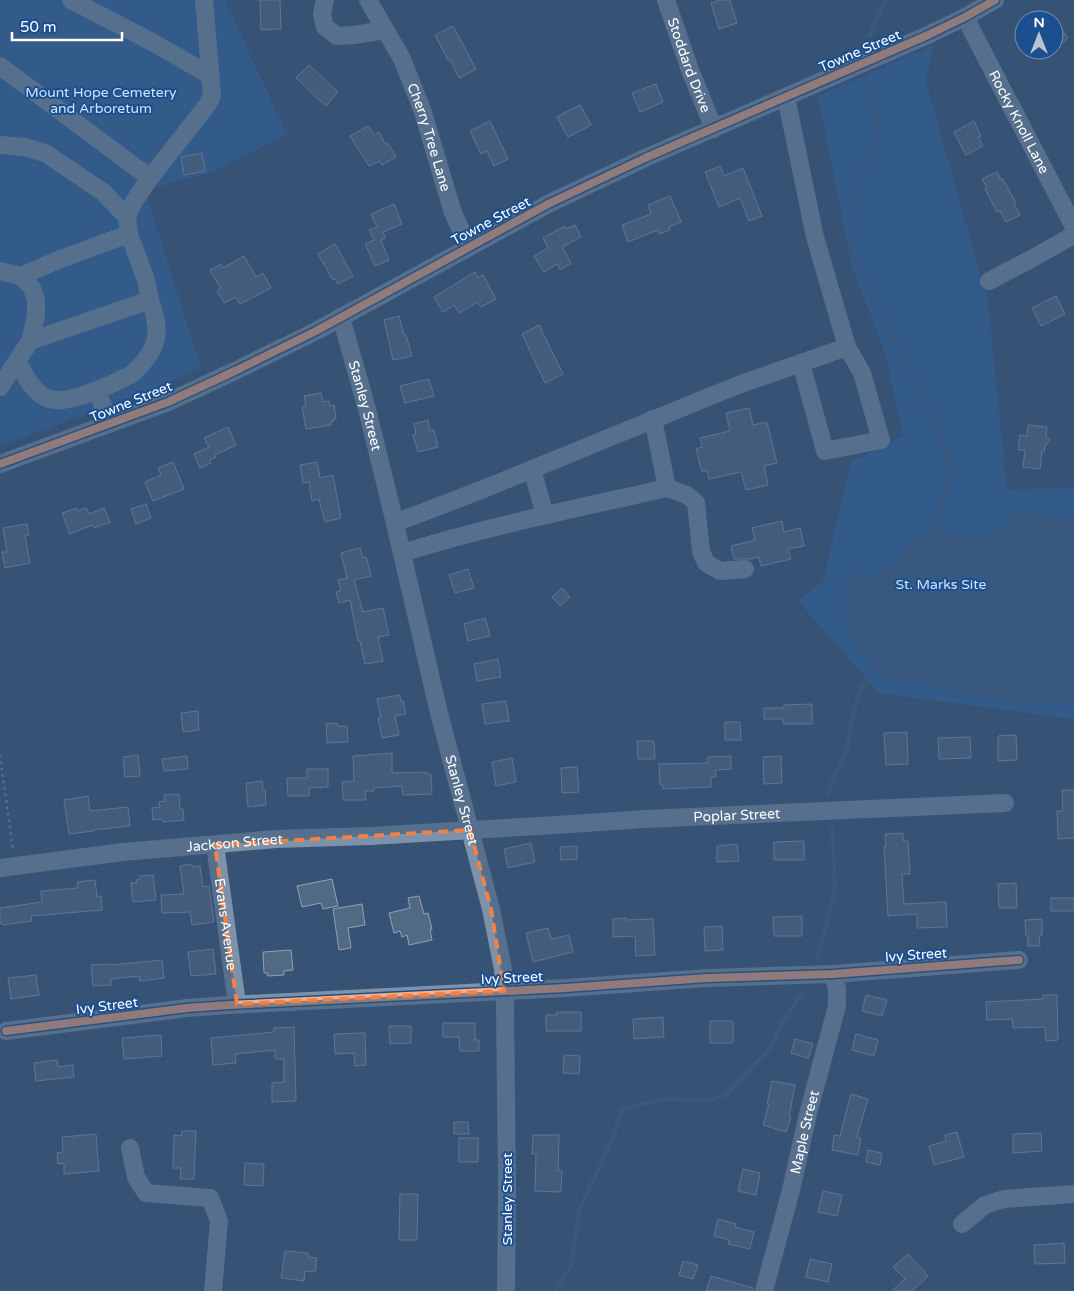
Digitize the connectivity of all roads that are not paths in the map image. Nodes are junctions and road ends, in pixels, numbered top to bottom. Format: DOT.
graph roads {
  1 [pos="71,0"];
  2 [pos="204,0"];
  3 [pos="325,0"];
  4 [pos="368,0"];
  5 [pos="666,0"];
  6 [pos="995,0"];
  7 [pos="965,16"];
  8 [pos="385,30"];
  9 [pos="0,66"];
  10 [pos="211,76"];
  11 [pos="786,97"];
  12 [pos="714,129"];
  13 [pos="0,145"];
  14 [pos="150,178"];
  15 [pos="128,225"];
  16 [pos="1074,227"];
  17 [pos="1074,235"];
  18 [pos="469,247"];
  19 [pos="0,271"];
  20 [pos="21,276"];
  21 [pos="989,281"];
  22 [pos="150,300"];
  23 [pos="341,317"];
  24 [pos="30,341"];
  25 [pos="848,346"];
  26 [pos="17,362"];
  27 [pos="801,363"];
  28 [pos="0,387"];
  29 [pos="96,391"];
  30 [pos="653,419"];
  31 [pos="110,424"];
  32 [pos="0,464"];
  33 [pos="532,469"];
  34 [pos="667,488"];
  35 [pos="545,515"];
  36 [pos="395,523"];
  37 [pos="402,553"];
  38 [pos="744,569"];
  39 [pos="1004,803"];
  40 [pos="470,830"];
  41 [pos="216,845"];
  42 [pos="8,867"];
  43 [pos="1019,960"];
  44 [pos="833,974"];
  45 [pos="504,991"];
  46 [pos="237,1004"];
  47 [pos="6,1031"];
  48 [pos="130,1148"];
  49 [pos="1074,1194"];
  50 [pos="962,1224"];
  51 [pos="213,1291"];
  52 [pos="506,1291"];
  53 [pos="764,1291"];
  1 -- 10 [label="street"];
  2 -- 10 [label="street"];
  3 -- 8 [label="street"];
  4 -- 8 [label="street, Cherry Tree Lane"];
  5 -- 12 [label="street, Stoddard Drive"];
  6 -- 7 [label="street, Towne Street"];
  7 -- 11 [label="street, Towne Street"];
  7 -- 16 [label="street, Rocky Knoll Lane"];
  8 -- 18 [label="street, Cherry Tree Lane"];
  9 -- 14 [label="street"];
  10 -- 14 [label="street"];
  11 -- 12 [label="street, Towne Street"];
  11 -- 25 [label="street"];
  12 -- 18 [label="street, Towne Street"];
  13 -- 15 [label="street"];
  14 -- 15 [label="street"];
  15 -- 20 [label="street"];
  15 -- 22 [label="street"];
  17 -- 21 [label="street"];
  18 -- 23 [label="street, Towne Street"];
  19 -- 20 [label="street"];
  20 -- 24 [label="street"];
  22 -- 24 [label="street"];
  22 -- 29 [label="street"];
  23 -- 31 [label="street, Towne Street"];
  23 -- 36 [label="street, Stanley Street"];
  24 -- 26 [label="street"];
  25 -- 27 [label="street"];
  25 -- 27 [label="street"];
  26 -- 28 [label="street"];
  26 -- 29 [label="street"];
  27 -- 30 [label="street"];
  29 -- 31 [label="street"];
  30 -- 33 [label="street"];
  30 -- 34 [label="street"];
  31 -- 32 [label="street, Towne Street"];
  33 -- 35 [label="street"];
  33 -- 36 [label="street"];
  34 -- 35 [label="street"];
  34 -- 38 [label="street"];
  35 -- 37 [label="street"];
  36 -- 37 [label="street, Stanley Street"];
  37 -- 40 [label="street, Stanley Street"];
  39 -- 40 [label="street, Poplar Street"];
  40 -- 41 [label="street, Jackson Street"];
  40 -- 45 [label="street, Stanley Street"];
  41 -- 42 [label="street, Jackson Street"];
  41 -- 46 [label="street, Evans Avenue"];
  43 -- 44 [label="street, Ivy Street"];
  44 -- 45 [label="street, Ivy Street"];
  44 -- 53 [label="street, Maple Street"];
  45 -- 46 [label="street, Ivy Street"];
  45 -- 52 [label="street, Stanley Street"];
  46 -- 47 [label="street, Ivy Street"];
  48 -- 51 [label="street"];
  49 -- 50 [label="street"];
}
